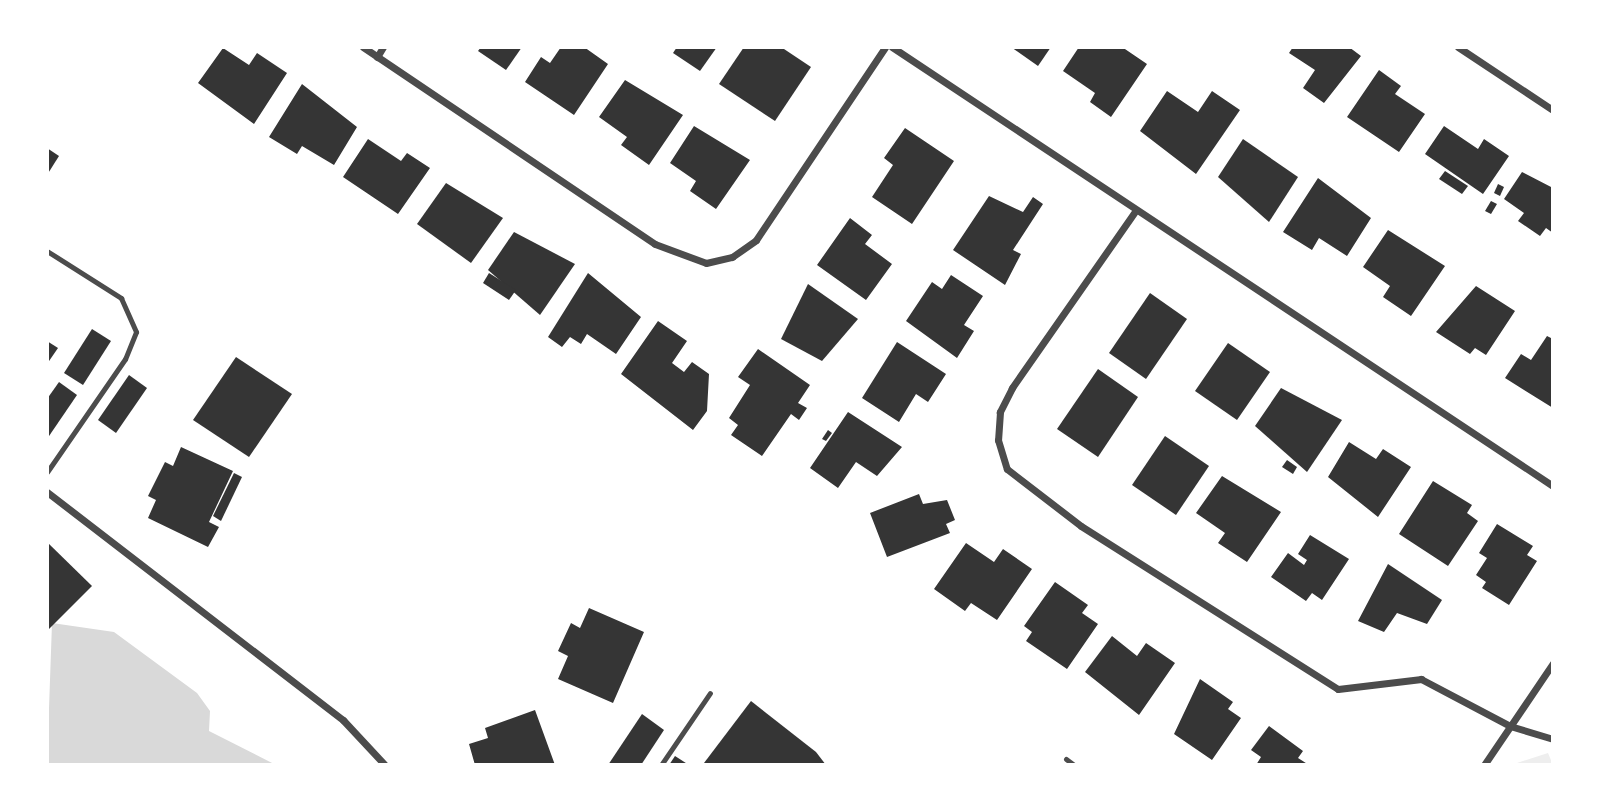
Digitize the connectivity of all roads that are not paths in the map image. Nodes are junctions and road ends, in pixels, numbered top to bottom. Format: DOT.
graph roads {
  1 [pos="363,47"];
  2 [pos="383,47"];
  3 [pos="885,47"];
  4 [pos="892,47"];
  5 [pos="1458,47"];
  6 [pos="377,57"];
  7 [pos="1553,110"];
  8 [pos="1136,210"];
  9 [pos="47,251"];
  10 [pos="47,472"];
  11 [pos="1553,486"];
  12 [pos="47,492"];
  13 [pos="1553,663"];
  14 [pos="710,693"];
  15 [pos="1510,726"];
  16 [pos="1553,738"];
  17 [pos="1066,759"];
  18 [pos="386,765"];
  19 [pos="661,765"];
  20 [pos="1074,765"];
  21 [pos="1484,765"];
  1 -- 6 [label="street"];
  2 -- 6 [label="street"];
  3 -- 6 [label="street"];
  4 -- 8 [label="street"];
  5 -- 7 [label="street"];
  8 -- 11 [label="street"];
  8 -- 15 [label="street"];
  9 -- 10 [label="lane"];
  12 -- 18 [label="street"];
  13 -- 15 [label="street"];
  14 -- 19 [label="lane"];
  15 -- 16 [label="street"];
  15 -- 21 [label="street"];
  17 -- 20 [label="lane"];
}
